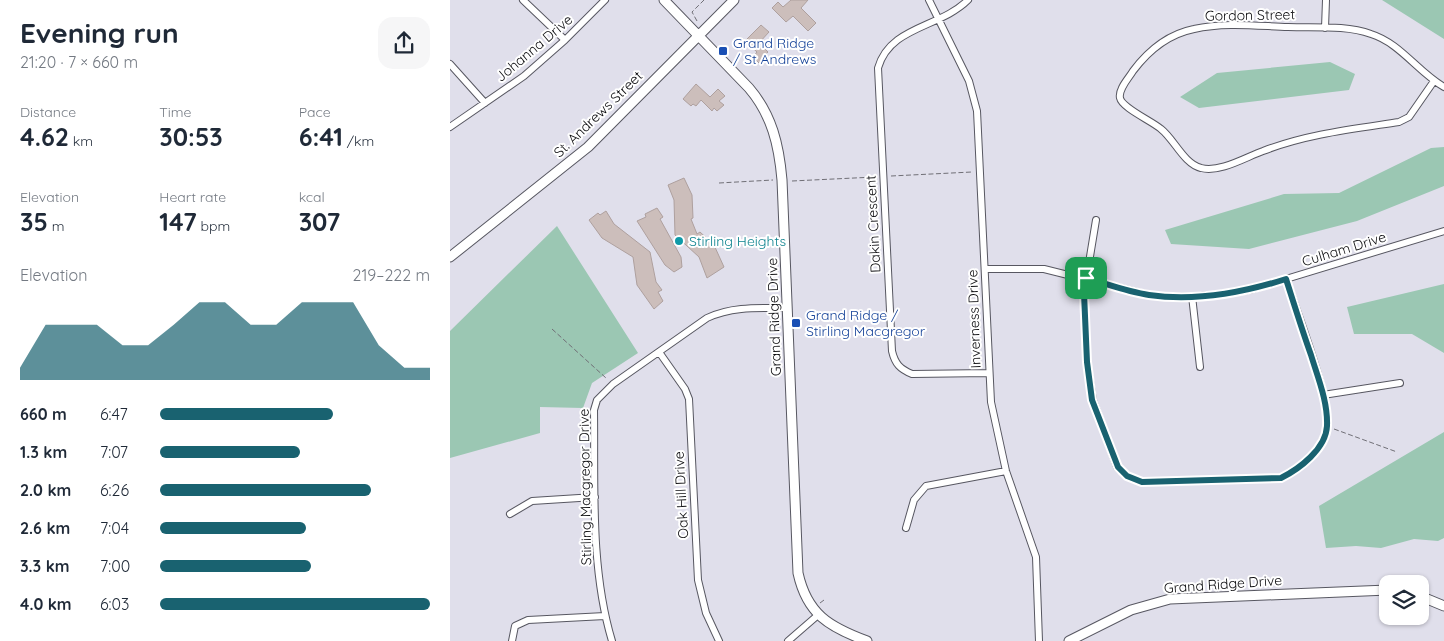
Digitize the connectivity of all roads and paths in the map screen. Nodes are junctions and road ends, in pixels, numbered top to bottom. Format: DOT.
graph roads {
  1 [pos="523,0"];
  2 [pos="605,0"];
  3 [pos="664,0"];
  4 [pos="704,0"];
  5 [pos="734,0"];
  6 [pos="929,0"];
  7 [pos="968,0"];
  8 [pos="1326,0"];
  9 [pos="939,18"];
  10 [pos="697,21"];
  11 [pos="1325,28"];
  12 [pos="698,36"];
  13 [pos="565,40"];
  14 [pos="450,64"];
  15 [pos="1434,81"];
  16 [pos="1444,87"];
  17 [pos="485,102"];
  18 [pos="450,127"];
  19 [pos="981,172"];
  20 [pos="888,176"];
  21 [pos="878,177"];
  22 [pos="775,180"];
  23 [pos="788,181"];
  24 [pos="719,183"];
  25 [pos="1096,220"];
  26 [pos="1444,231"];
  27 [pos="450,257"];
  28 [pos="985,269"];
  29 [pos="1086,278"];
  30 [pos="1286,279"];
  31 [pos="1192,296"];
  32 [pos="787,308"];
  33 [pos="552,329"];
  34 [pos="659,352"];
  35 [pos="1200,367"];
  36 [pos="989,373"];
  37 [pos="606,378"];
  38 [pos="1400,383"];
  39 [pos="1323,395"];
  40 [pos="1327,427"];
  41 [pos="1396,452"];
  42 [pos="1006,471"];
  43 [pos="595,497"];
  44 [pos="510,514"];
  45 [pos="906,528"];
  46 [pos="1379,590"];
  47 [pos="824,600"];
  48 [pos="1429,600"];
  49 [pos="818,605"];
  50 [pos="1444,606"];
  51 [pos="818,615"];
  52 [pos="605,616"];
  53 [pos="512,641"];
  54 [pos="612,641"];
  55 [pos="719,641"];
  56 [pos="788,641"];
  57 [pos="867,641"];
  58 [pos="1039,641"];
  59 [pos="1069,641"];
  1 -- 13 [label="street"];
  2 -- 13 [label="street, Johanna Drive"];
  3 -- 12 [label="street, Grand Ridge Drive"];
  4 -- 10 [label="path"];
  5 -- 12 [label="street, St. Andrews Street"];
  6 -- 9 [label="street, Inverness Drive"];
  7 -- 9 [label="street, Dakin Crescent"];
  8 -- 11 [label="street"];
  9 -- 19 [label="street, Inverness Drive"];
  9 -- 36 [label="street, Dakin Crescent"];
  11 -- 15 [label="street, Gordon Street"];
  11 -- 15 [label="street, Gordon Street"];
  12 -- 27 [label="street, St. Andrews Street"];
  12 -- 32 [label="street, Grand Ridge Drive"];
  13 -- 17 [label="street, Johanna Drive"];
  14 -- 17 [label="street"];
  15 -- 16 [label="street, Gordon Street"];
  17 -- 18 [label="street, Johanna Drive"];
  19 -- 20 [label="path"];
  19 -- 28 [label="street, Inverness Drive"];
  21 -- 23 [label="path"];
  22 -- 24 [label="path"];
  25 -- 29 [label="street"];
  26 -- 30 [label="street, Culham Drive"];
  28 -- 29 [label="street, Culham Drive"];
  28 -- 36 [label="street, Inverness Drive"];
  29 -- 31 [label="street, Culham Drive"];
  29 -- 40 [label="street"];
  30 -- 31 [label="street, Culham Drive"];
  30 -- 39 [label="street"];
  31 -- 35 [label="street"];
  32 -- 34 [label="street, Stirling Macgregor Drive"];
  32 -- 51 [label="street, Grand Ridge Drive"];
  33 -- 37 [label="path"];
  34 -- 43 [label="street, Stirling Macgregor Drive"];
  34 -- 55 [label="street, Oak Hill Drive"];
  36 -- 42 [label="street, Inverness Drive"];
  38 -- 39 [label="street"];
  39 -- 40 [label="street"];
  40 -- 41 [label="path"];
  42 -- 45 [label="street"];
  42 -- 58 [label="street, Inverness Drive"];
  43 -- 44 [label="street"];
  43 -- 52 [label="street, Stirling Macgregor Drive"];
  46 -- 59 [label="street, Grand Ridge Drive"];
  47 -- 49 [label="path"];
  48 -- 50 [label="street"];
  51 -- 56 [label="street"];
  51 -- 57 [label="street, Grand Ridge Drive"];
  52 -- 53 [label="street"];
  52 -- 54 [label="street, Stirling Macgregor Drive"];
}
